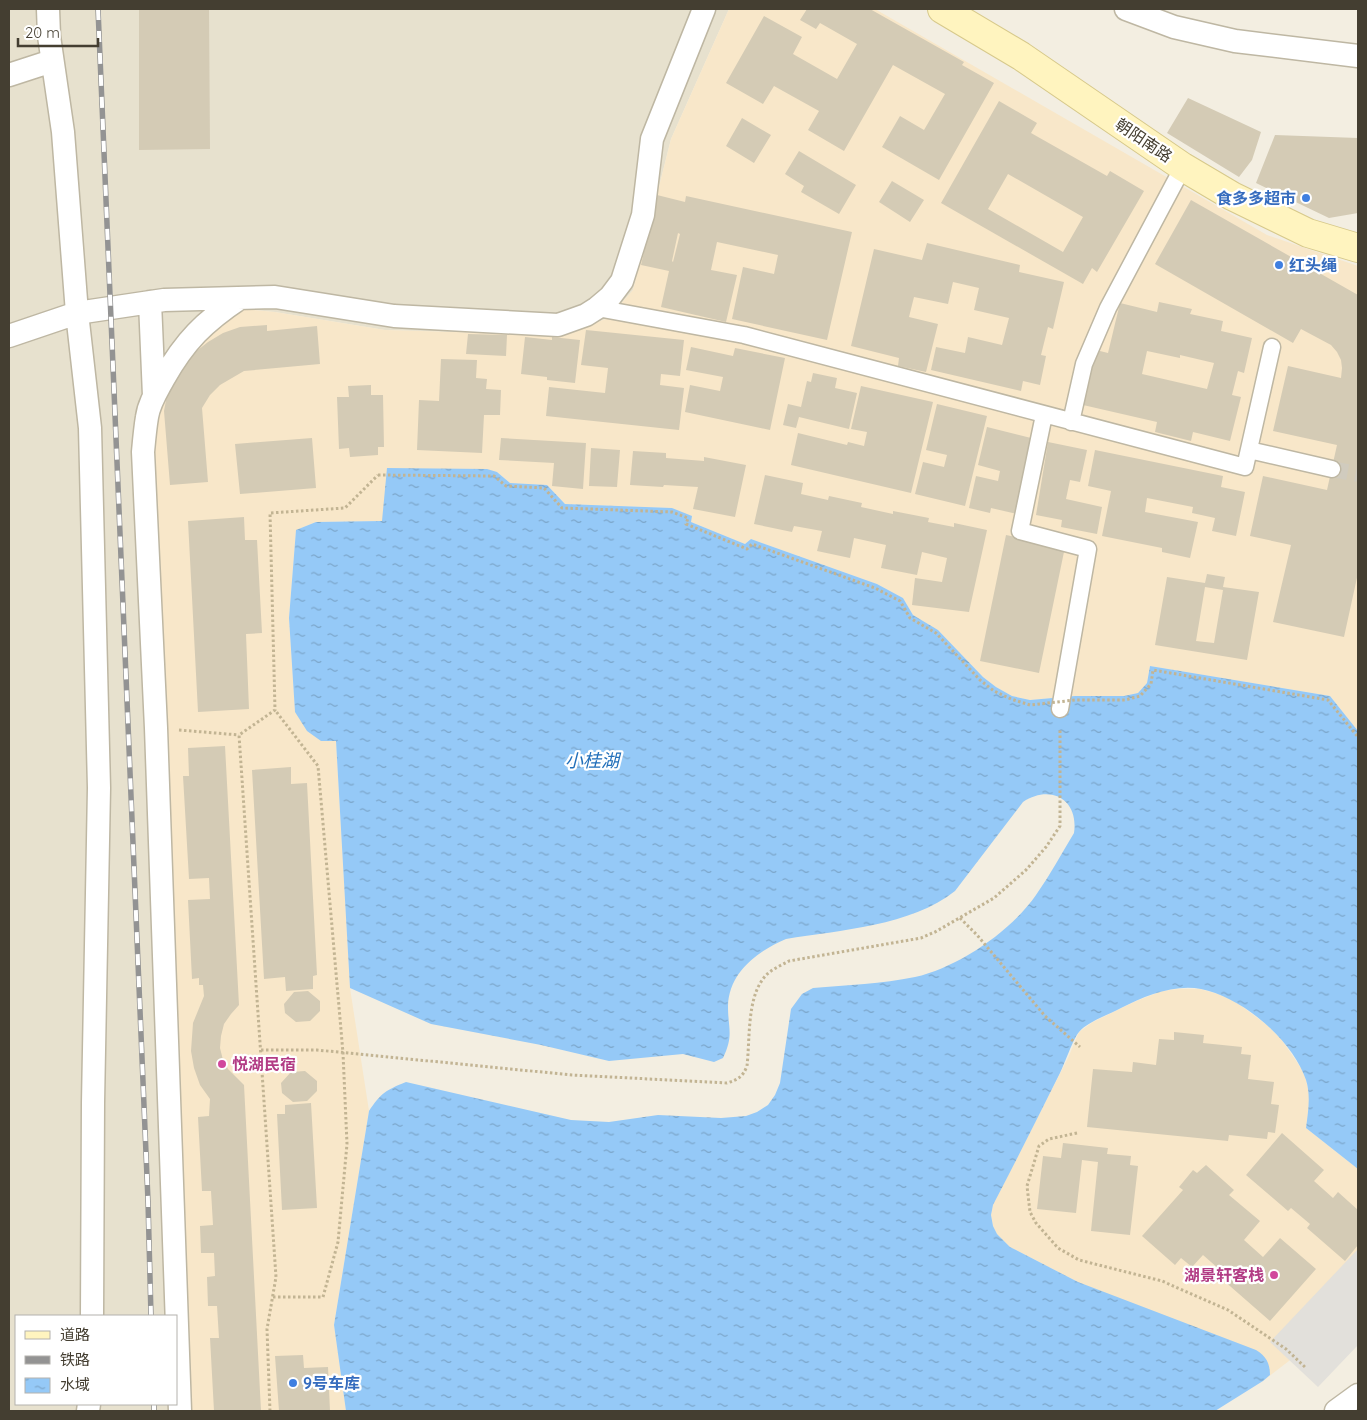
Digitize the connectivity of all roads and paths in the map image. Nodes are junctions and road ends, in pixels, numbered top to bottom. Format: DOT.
graph roads {
  1 [pos="48,9"];
  2 [pos="704,9"];
  3 [pos="942,9"];
  4 [pos="1126,9"];
  5 [pos="1358,56"];
  6 [pos="52,61"];
  7 [pos="9,75"];
  8 [pos="1183,167"];
  9 [pos="1358,248"];
  10 [pos="240,298"];
  11 [pos="150,302"];
  12 [pos="597,308"];
  13 [pos="77,313"];
  14 [pos="9,336"];
  15 [pos="1272,347"];
  16 [pos="154,396"];
  17 [pos="1044,415"];
  18 [pos="1071,422"];
  19 [pos="1249,450"];
  20 [pos="1332,468"];
  21 [pos="1060,709"];
  22 [pos="275,710"];
  23 [pos="156,728"];
  24 [pos="239,735"];
  25 [pos="1358,737"];
  26 [pos="960,918"];
  27 [pos="1080,1047"];
  28 [pos="261,1050"];
  29 [pos="343,1053"];
  30 [pos="1077,1133"];
  31 [pos="273,1297"];
  32 [pos="92,1315"];
  33 [pos="177,1315"];
  34 [pos="178,1354"];
  35 [pos="1306,1368"];
  36 [pos="1358,1395"];
  37 [pos="180,1411"];
  38 [pos="270,1411"];
  39 [pos="1336,1411"];
  1 -- 6 [label="street"];
  2 -- 12 [label="street"];
  3 -- 8 [label="main road, 朝阳南路"];
  4 -- 5 [label="street"];
  6 -- 7 [label="street"];
  6 -- 13 [label="street"];
  8 -- 9 [label="main road, 朝阳南路"];
  8 -- 18 [label="street"];
  10 -- 11 [label="street"];
  10 -- 12 [label="street"];
  10 -- 16 [label="street"];
  11 -- 13 [label="street"];
  11 -- 16 [label="street"];
  12 -- 17 [label="street"];
  13 -- 14 [label="street"];
  13 -- 32 [label="street"];
  15 -- 19 [label="street"];
  16 -- 23 [label="street"];
  17 -- 18 [label="street"];
  17 -- 21 [label="street"];
  18 -- 19 [label="street"];
  19 -- 20 [label="street"];
  21 -- 26 [label="path"];
  22 -- 24 [label="path"];
  22 -- 25 [label="path, bridge"];
  22 -- 29 [label="path"];
  23 -- 24 [label="path"];
  23 -- 33 [label="street"];
  24 -- 28 [label="path"];
  26 -- 27 [label="path"];
  26 -- 29 [label="path"];
  28 -- 29 [label="path"];
  28 -- 31 [label="path"];
  29 -- 31 [label="path"];
  30 -- 35 [label="path"];
  31 -- 38 [label="path"];
  34 -- 37 [label="street"];
  36 -- 39 [label="street"];
}
